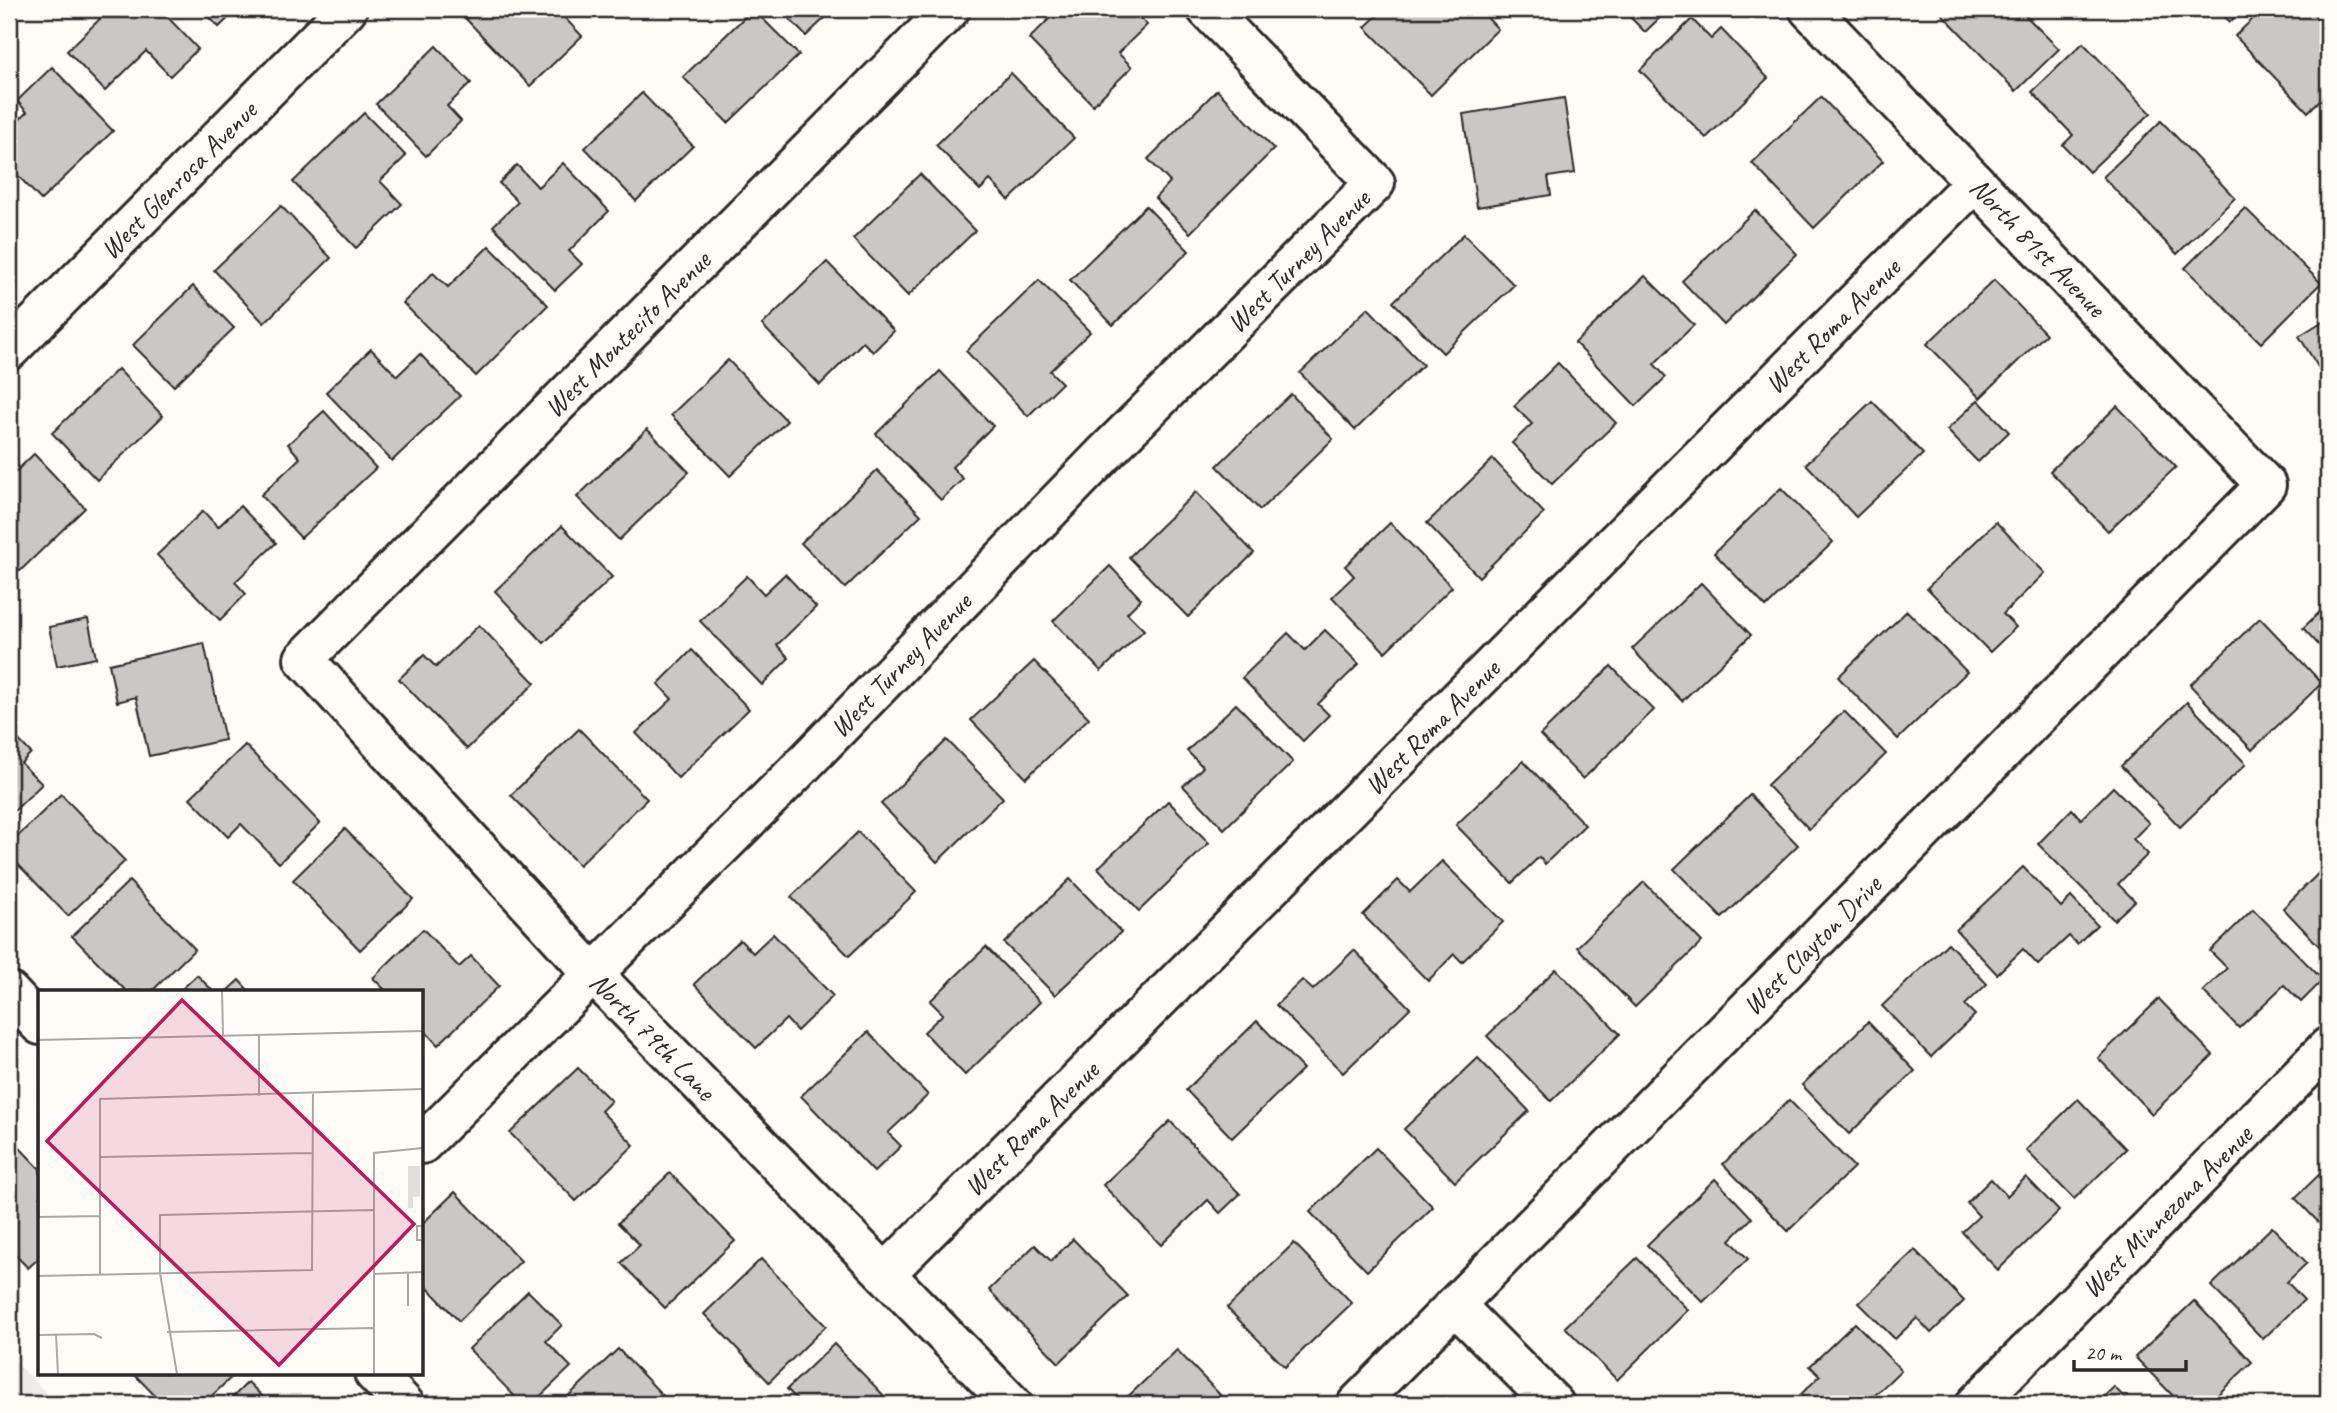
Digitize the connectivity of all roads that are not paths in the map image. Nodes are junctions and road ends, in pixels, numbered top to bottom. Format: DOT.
graph roads {
  1 [pos="347,9"];
  2 [pos="950,9"];
  3 [pos="1207,9"];
  4 [pos="1809,9"];
  5 [pos="1975,182"];
  6 [pos="9,350"];
  7 [pos="2266,485"];
  8 [pos="303,659"];
  9 [pos="593,974"];
  10 [pos="9,992"];
  11 [pos="38,1023"];
  12 [pos="2328,1047"];
  13 [pos="424,1142"];
  14 [pos="886,1273"];
  15 [pos="1455,1305"];
  16 [pos="375,1374"];
  17 [pos="404,1404"];
  18 [pos="1012,1404"];
  19 [pos="1357,1404"];
  20 [pos="1554,1404"];
  21 [pos="1976,1404"];
  1 -- 6 [label="street, West Glenrosa Avenue"];
  2 -- 8 [label="street, West Montecito Avenue"];
  3 -- 9 [label="street, West Turney Avenue"];
  4 -- 5 [label="street, North 81st Avenue"];
  5 -- 7 [label="street, North 81st Avenue"];
  5 -- 14 [label="street, West Roma Avenue"];
  7 -- 15 [label="street, West Clayton Drive"];
  8 -- 9 [label="street, North 79th Lane"];
  9 -- 13 [label="street, West Turney Avenue"];
  9 -- 14 [label="street, North 79th Lane"];
  10 -- 11 [label="street"];
  12 -- 21 [label="street, West Minnezona Avenue"];
  14 -- 18 [label="street, North 79th Lane"];
  15 -- 19 [label="street, West Clayton Drive"];
  15 -- 20 [label="street"];
  16 -- 17 [label="street"];
}
